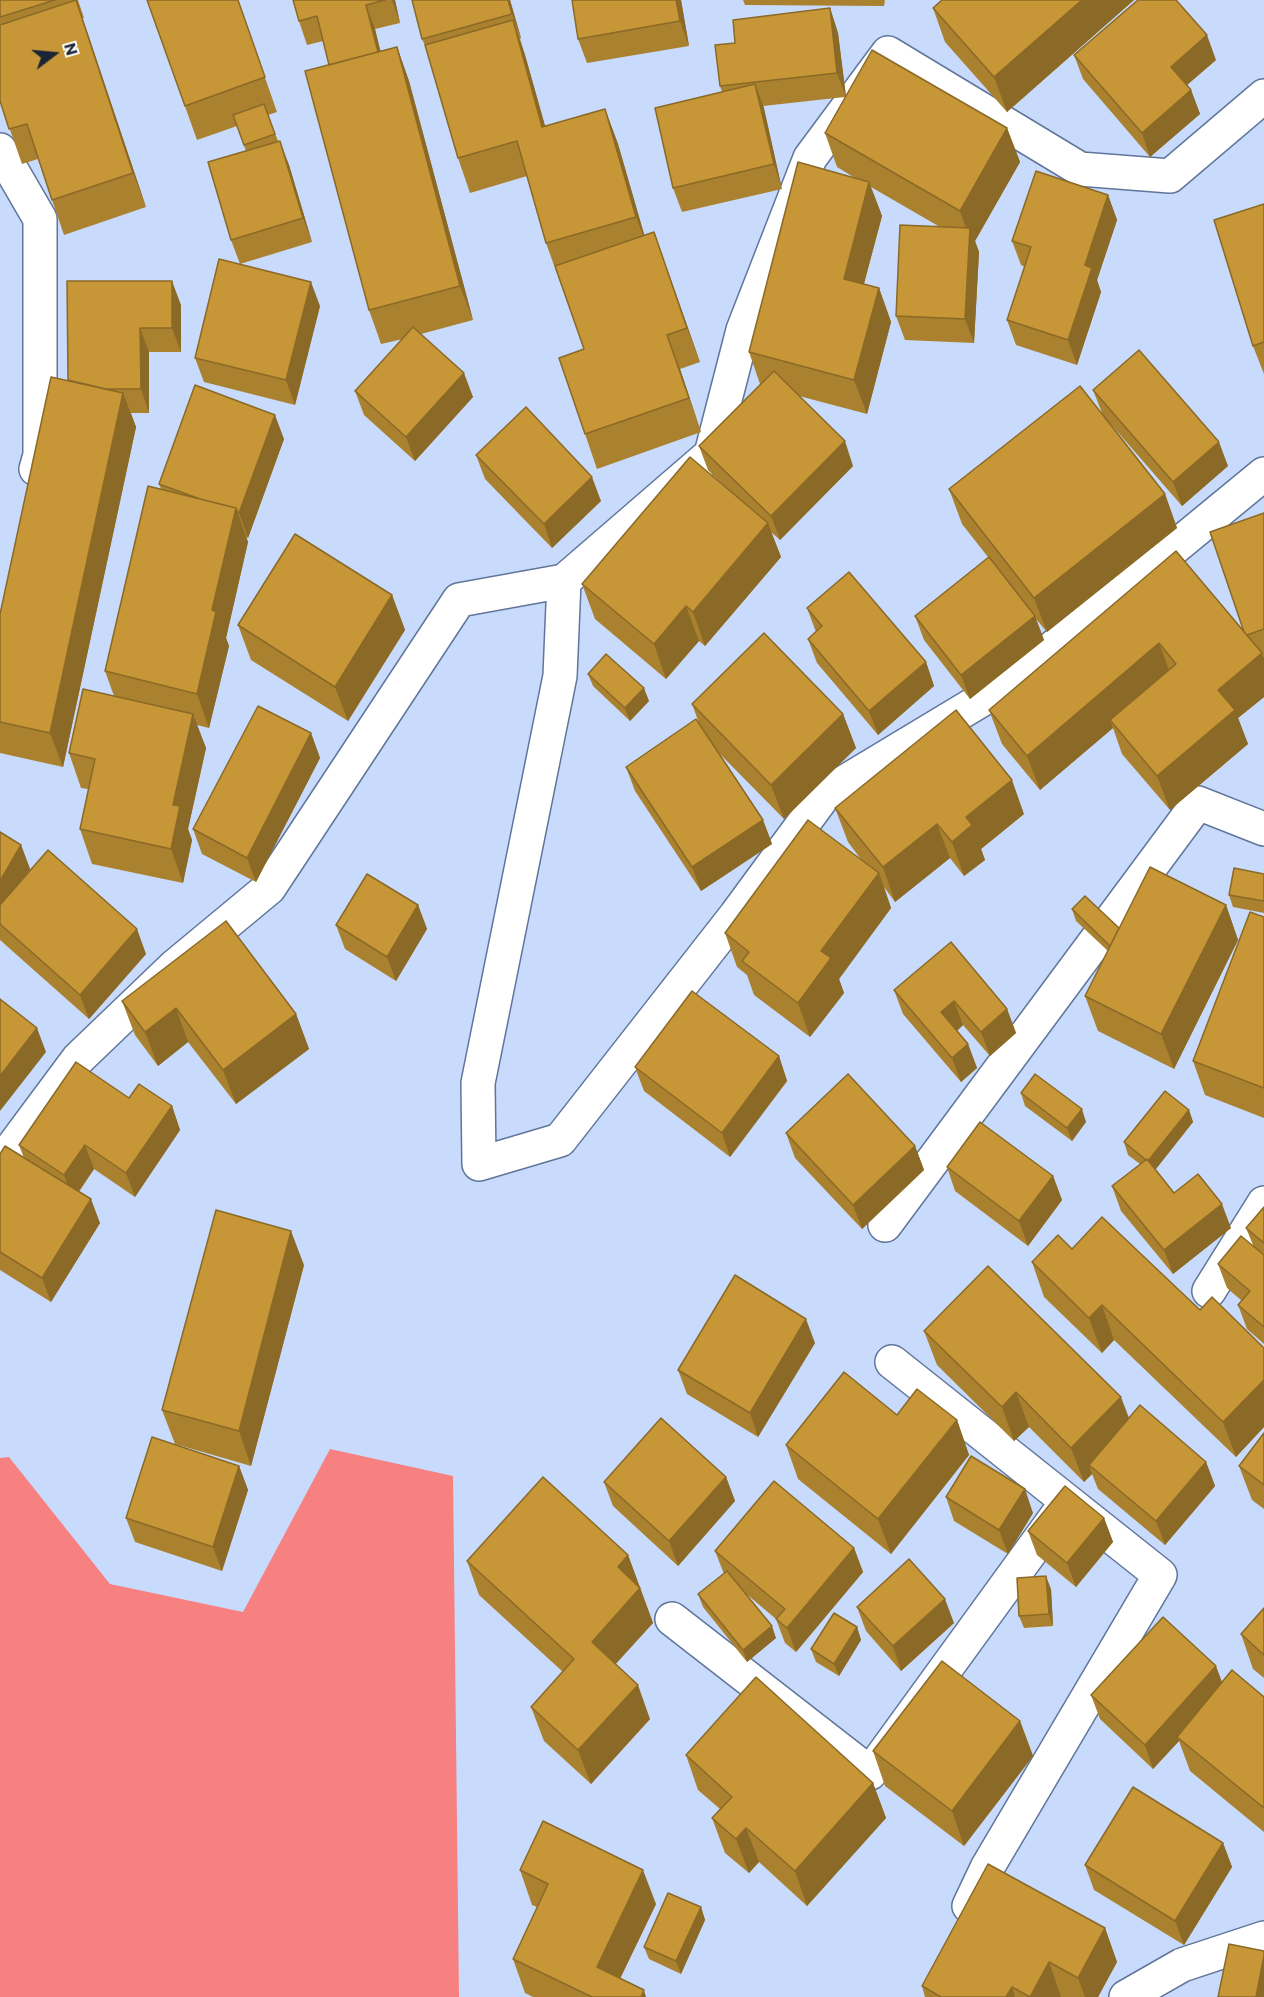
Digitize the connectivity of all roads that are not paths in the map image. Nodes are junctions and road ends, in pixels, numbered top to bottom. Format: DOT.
graph roads {
  1 [pos="1264,96"];
  2 [pos="0,150"];
  3 [pos="1264,474"];
  4 [pos="29,501"];
  5 [pos="564,581"];
  6 [pos="1264,829"];
  7 [pos="0,1164"];
  8 [pos="1264,1203"];
  9 [pos="885,1225"];
  10 [pos="1209,1291"];
  11 [pos="892,1362"];
  12 [pos="1067,1501"];
  13 [pos="672,1619"];
  14 [pos="957,1933"];
  15 [pos="1264,1938"];
  16 [pos="1126,1997"];
  1 -- 5 [label="street"];
  2 -- 4 [label="street"];
  3 -- 5 [label="street"];
  5 -- 7 [label="street"];
  6 -- 9 [label="street"];
  8 -- 10 [label="street"];
  11 -- 12 [label="street"];
  12 -- 13 [label="street"];
  12 -- 14 [label="street"];
  15 -- 16 [label="street"];
}
